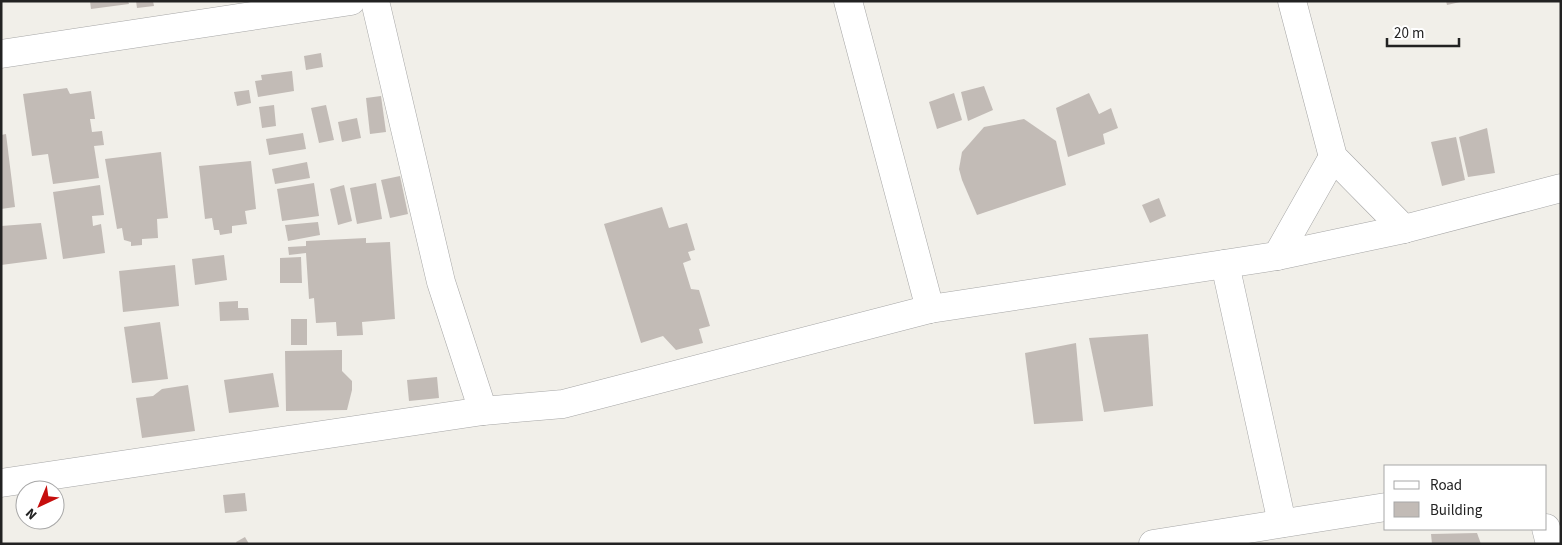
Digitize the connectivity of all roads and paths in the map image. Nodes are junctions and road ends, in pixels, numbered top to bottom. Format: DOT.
graph roads {
  1 [pos="351,1"];
  2 [pos="375,1"];
  3 [pos="848,1"];
  4 [pos="1292,1"];
  5 [pos="1,54"];
  6 [pos="1333,157"];
  7 [pos="1561,188"];
  8 [pos="1404,229"];
  9 [pos="1277,256"];
  10 [pos="1225,264"];
  11 [pos="930,309"];
  12 [pos="482,411"];
  13 [pos="1,483"];
  14 [pos="1384,507"];
  15 [pos="1282,523"];
  16 [pos="1546,530"];
  17 [pos="1153,544"];
  18 [pos="1550,544"];
  1 -- 5 [label="street"];
  2 -- 12 [label="street"];
  3 -- 11 [label="street"];
  4 -- 6 [label="street"];
  6 -- 8 [label="street"];
  6 -- 9 [label="street"];
  7 -- 8 [label="street"];
  8 -- 9 [label="street"];
  9 -- 10 [label="street"];
  10 -- 11 [label="street"];
  10 -- 15 [label="street"];
  11 -- 12 [label="street"];
  12 -- 13 [label="street"];
  14 -- 15 [label="street"];
  15 -- 17 [label="street"];
  16 -- 18 [label="street"];
}
